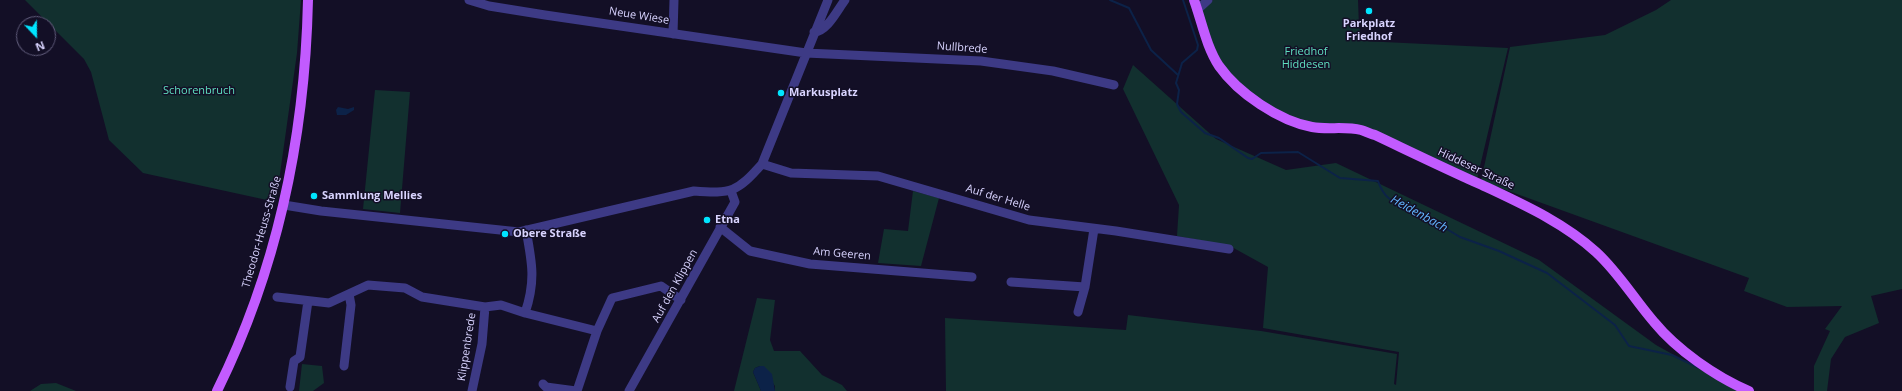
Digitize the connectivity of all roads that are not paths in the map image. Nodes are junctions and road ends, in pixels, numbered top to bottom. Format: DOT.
graph roads {
  1 [pos="308,0"];
  2 [pos="468,0"];
  3 [pos="674,0"];
  4 [pos="828,0"];
  5 [pos="846,0"];
  6 [pos="1208,0"];
  7 [pos="1195,5"];
  8 [pos="814,32"];
  9 [pos="674,34"];
  10 [pos="806,53"];
  11 [pos="1114,85"];
  12 [pos="762,164"];
  13 [pos="731,191"];
  14 [pos="284,205"];
  15 [pos="720,227"];
  16 [pos="1094,229"];
  17 [pos="526,230"];
  18 [pos="1228,249"];
  19 [pos="972,277"];
  20 [pos="1011,282"];
  21 [pos="1085,287"];
  22 [pos="349,294"];
  23 [pos="277,297"];
  24 [pos="681,300"];
  25 [pos="308,301"];
  26 [pos="485,307"];
  27 [pos="1078,312"];
  28 [pos="525,313"];
  29 [pos="597,331"];
  30 [pos="344,366"];
  31 [pos="543,384"];
  32 [pos="290,387"];
  33 [pos="217,391"];
  34 [pos="472,391"];
  35 [pos="576,391"];
  36 [pos="629,391"];
  37 [pos="1749,391"];
  1 -- 14 [label="main road, Theodor-Heuss-Straße"];
  2 -- 9 [label="street, Neue Wiese"];
  3 -- 9 [label="street"];
  4 -- 8 [label="street"];
  5 -- 8 [label="street"];
  6 -- 7 [label="street"];
  7 -- 37 [label="main road, Hiddeser Straße"];
  8 -- 10 [label="street"];
  9 -- 10 [label="street, Neue Wiese"];
  10 -- 11 [label="street, Nullbrede"];
  10 -- 12 [label="street"];
  12 -- 13 [label="street"];
  12 -- 16 [label="street, Auf der Helle"];
  13 -- 15 [label="street, Auf den Klippen"];
  13 -- 17 [label="street"];
  14 -- 17 [label="street"];
  14 -- 33 [label="main road, Theodor-Heuss-Straße"];
  15 -- 19 [label="street, Am Geeren"];
  15 -- 24 [label="street, Auf den Klippen"];
  16 -- 18 [label="street, Auf der Helle"];
  16 -- 21 [label="street"];
  17 -- 28 [label="street"];
  20 -- 21 [label="street"];
  21 -- 27 [label="street"];
  22 -- 25 [label="street"];
  22 -- 26 [label="street"];
  22 -- 30 [label="street"];
  23 -- 25 [label="street"];
  24 -- 29 [label="street"];
  24 -- 36 [label="street, Auf den Klippen"];
  25 -- 32 [label="street"];
  26 -- 28 [label="street"];
  26 -- 34 [label="street, Klippenbrede"];
  28 -- 29 [label="street"];
  29 -- 35 [label="street"];
  31 -- 35 [label="street"];
}
